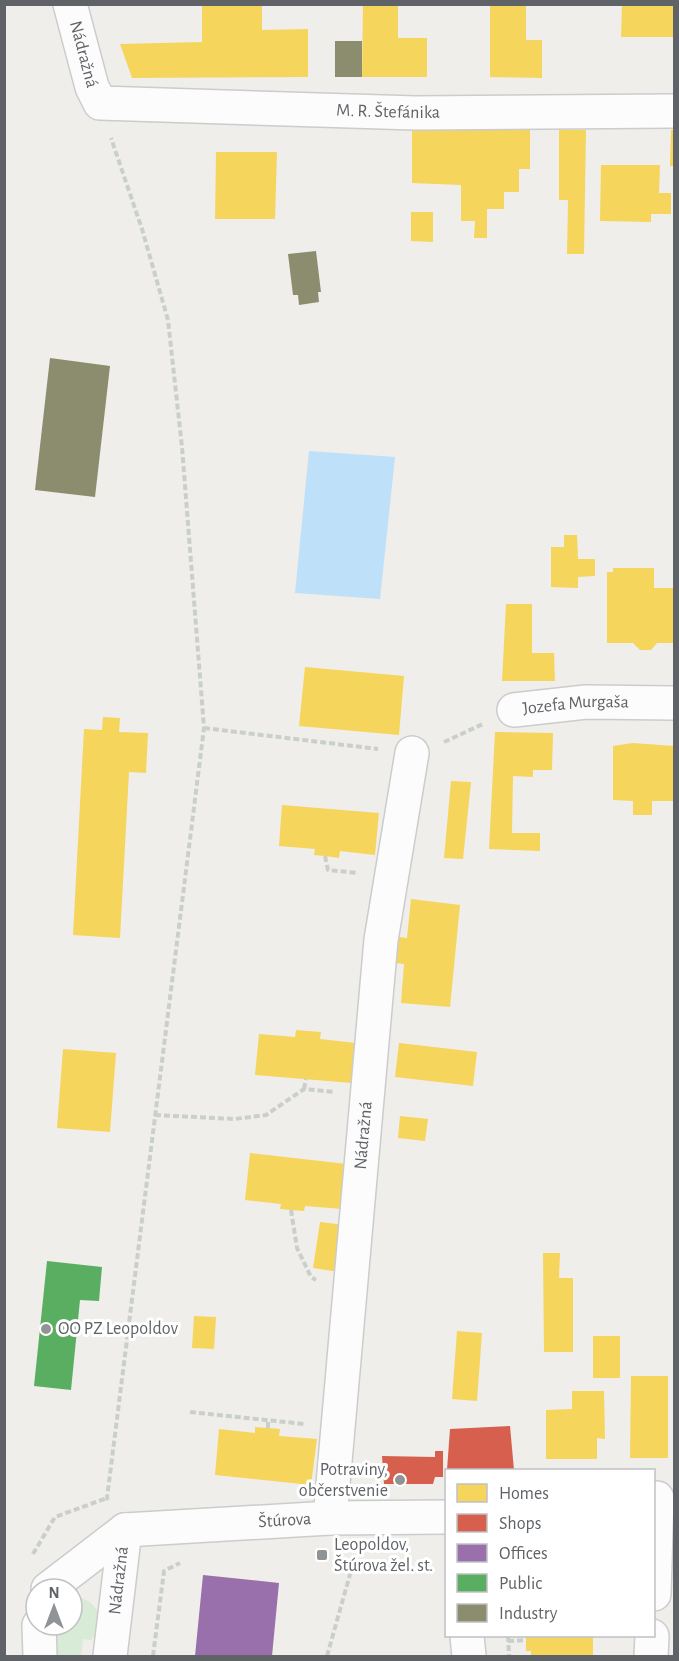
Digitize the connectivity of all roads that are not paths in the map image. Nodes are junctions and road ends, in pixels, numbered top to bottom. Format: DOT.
graph roads {
  1 [pos="70,4"];
  2 [pos="100,103"];
  3 [pos="675,111"];
  4 [pos="675,703"];
  5 [pos="514,710"];
  6 [pos="412,753"];
  7 [pos="662,1498"];
  8 [pos="445,1517"];
  9 [pos="330,1518"];
  10 [pos="125,1530"];
  11 [pos="64,1577"];
  12 [pos="655,1582"];
  13 [pos="39,1637"];
  14 [pos="467,1637"];
  15 [pos="652,1637"];
  16 [pos="40,1656"];
  17 [pos="110,1656"];
  18 [pos="469,1656"];
  19 [pos="651,1656"];
  1 -- 2 [label="street, Nádražná"];
  2 -- 3 [label="street, M. R. Štefánika"];
  4 -- 5 [label="street, Jozefa Murgaša"];
  6 -- 9 [label="street, Nádražná"];
  7 -- 12 [label="street"];
  8 -- 9 [label="street, Štúrova"];
  9 -- 10 [label="street, Štúrova"];
  10 -- 11 [label="street, Nádražná"];
  10 -- 17 [label="street, Nádražná"];
  13 -- 16 [label="street"];
  14 -- 18 [label="street"];
  15 -- 19 [label="street"];
}
